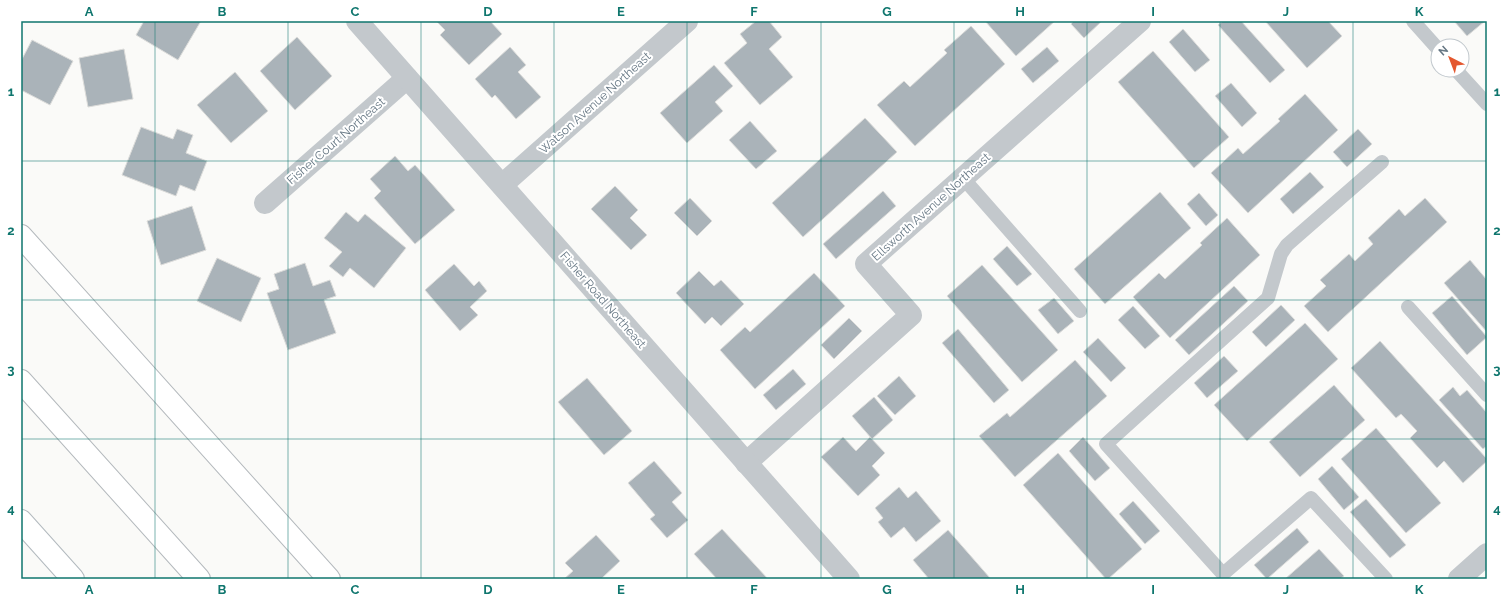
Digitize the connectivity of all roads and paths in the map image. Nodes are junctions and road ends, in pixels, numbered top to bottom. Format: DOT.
graph roads {
  1 [pos="357,21"];
  2 [pos="687,21"];
  3 [pos="1140,21"];
  4 [pos="1413,21"];
  5 [pos="1430,40"];
  6 [pos="407,78"];
  7 [pos="1463,78"];
  8 [pos="1487,104"];
  9 [pos="1382,162"];
  10 [pos="963,178"];
  11 [pos="502,185"];
  12 [pos="266,203"];
  13 [pos="21,236"];
  14 [pos="1408,307"];
  15 [pos="1080,311"];
  16 [pos="21,381"];
  17 [pos="1487,394"];
  18 [pos="746,463"];
  19 [pos="21,521"];
  20 [pos="1487,554"];
  21 [pos="73,579"];
  22 [pos="199,579"];
  23 [pos="329,579"];
  24 [pos="849,579"];
  25 [pos="1386,579"];
  26 [pos="1460,579"];
  1 -- 6 [label="street, Fisher Road Northeast"];
  2 -- 11 [label="street, Watson Avenue Northeast"];
  3 -- 10 [label="street, Ellsworth Avenue Northeast"];
  4 -- 5 [label="lane"];
  6 -- 11 [label="street, Fisher Road Northeast"];
  6 -- 12 [label="street, Fisher Court Northeast"];
  7 -- 8 [label="lane"];
  9 -- 25 [label="lane"];
  10 -- 15 [label="lane"];
  10 -- 18 [label="street, Ellsworth Avenue Northeast"];
  11 -- 18 [label="street, Fisher Road Northeast"];
  13 -- 23 [label="main road"];
  14 -- 17 [label="lane"];
  16 -- 22 [label="main road"];
  18 -- 24 [label="street, Fisher Road Northeast"];
  19 -- 21 [label="main road"];
  20 -- 26 [label="street"];
}
